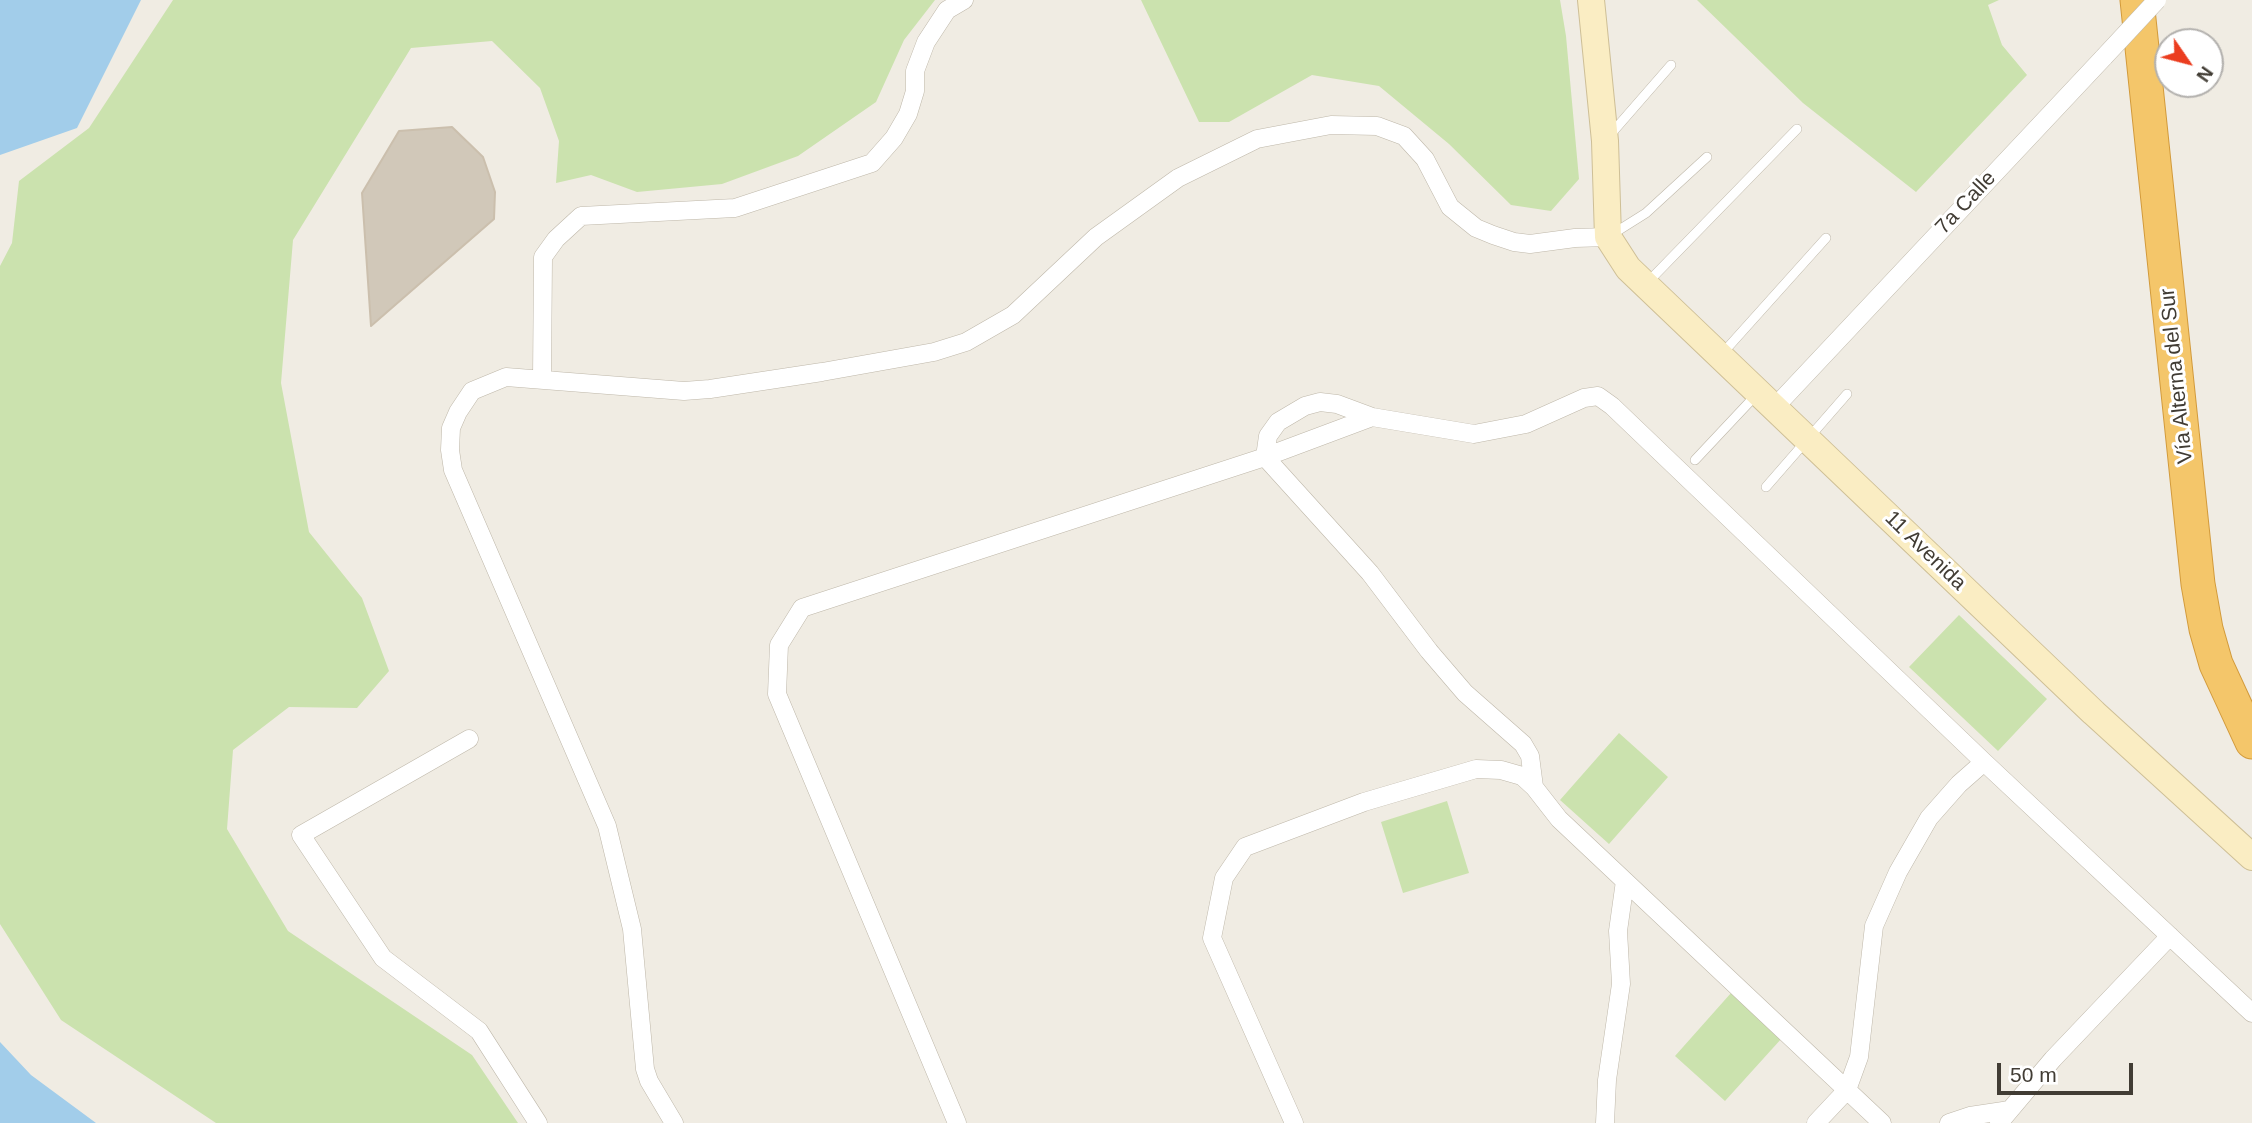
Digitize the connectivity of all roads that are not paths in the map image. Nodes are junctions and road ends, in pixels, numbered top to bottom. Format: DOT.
graph roads {
  1 [pos="964,0"];
  2 [pos="1591,0"];
  3 [pos="2137,0"];
  4 [pos="2157,0"];
  5 [pos="1671,65"];
  6 [pos="1797,129"];
  7 [pos="1605,141"];
  8 [pos="1707,157"];
  9 [pos="1608,237"];
  10 [pos="1826,238"];
  11 [pos="1644,286"];
  12 [pos="1720,356"];
  13 [pos="542,379"];
  14 [pos="1847,394"];
  15 [pos="1767,399"];
  16 [pos="1372,417"];
  17 [pos="1808,439"];
  18 [pos="1265,457"];
  19 [pos="1695,460"];
  20 [pos="1766,487"];
  21 [pos="2252,694"];
  22 [pos="469,739"];
  23 [pos="2252,742"];
  24 [pos="1984,762"];
  25 [pos="1534,787"];
  26 [pos="2252,857"];
  27 [pos="1625,881"];
  28 [pos="2170,936"];
  29 [pos="2252,1013"];
  30 [pos="1847,1090"];
  31 [pos="2005,1116"];
  32 [pos="538,1123"];
  33 [pos="674,1123"];
  34 [pos="957,1123"];
  35 [pos="1294,1123"];
  36 [pos="1605,1123"];
  37 [pos="1816,1123"];
  38 [pos="1882,1123"];
  39 [pos="1949,1123"];
  1 -- 13 [label="street"];
  2 -- 7 [label="street"];
  3 -- 23 [label="highway, Vía Alterna del Sur"];
  4 -- 15 [label="street, 7a Calle, bridge"];
  4 -- 21 [label="highway, Vía Alterna del Sur"];
  5 -- 7 [label="lane"];
  6 -- 11 [label="lane"];
  7 -- 9 [label="street"];
  8 -- 9 [label="lane"];
  9 -- 11 [label="street, 11 Avenida"];
  9 -- 13 [label="street"];
  10 -- 12 [label="lane"];
  11 -- 12 [label="street, 11 Avenida"];
  12 -- 15 [label="street, 11 Avenida"];
  13 -- 33 [label="street"];
  14 -- 17 [label="lane"];
  15 -- 17 [label="street, 11 Avenida"];
  15 -- 19 [label="lane"];
  16 -- 18 [label="street"];
  16 -- 18 [label="street"];
  16 -- 24 [label="street"];
  17 -- 20 [label="lane"];
  17 -- 26 [label="street, 11 Avenida"];
  18 -- 25 [label="street"];
  18 -- 34 [label="street"];
  22 -- 32 [label="street"];
  24 -- 28 [label="street"];
  24 -- 30 [label="street"];
  25 -- 27 [label="street"];
  25 -- 35 [label="street"];
  27 -- 30 [label="street"];
  27 -- 36 [label="street"];
  28 -- 29 [label="street"];
  28 -- 31 [label="street"];
  30 -- 37 [label="street"];
  30 -- 38 [label="street"];
  31 -- 39 [label="street"];
}
